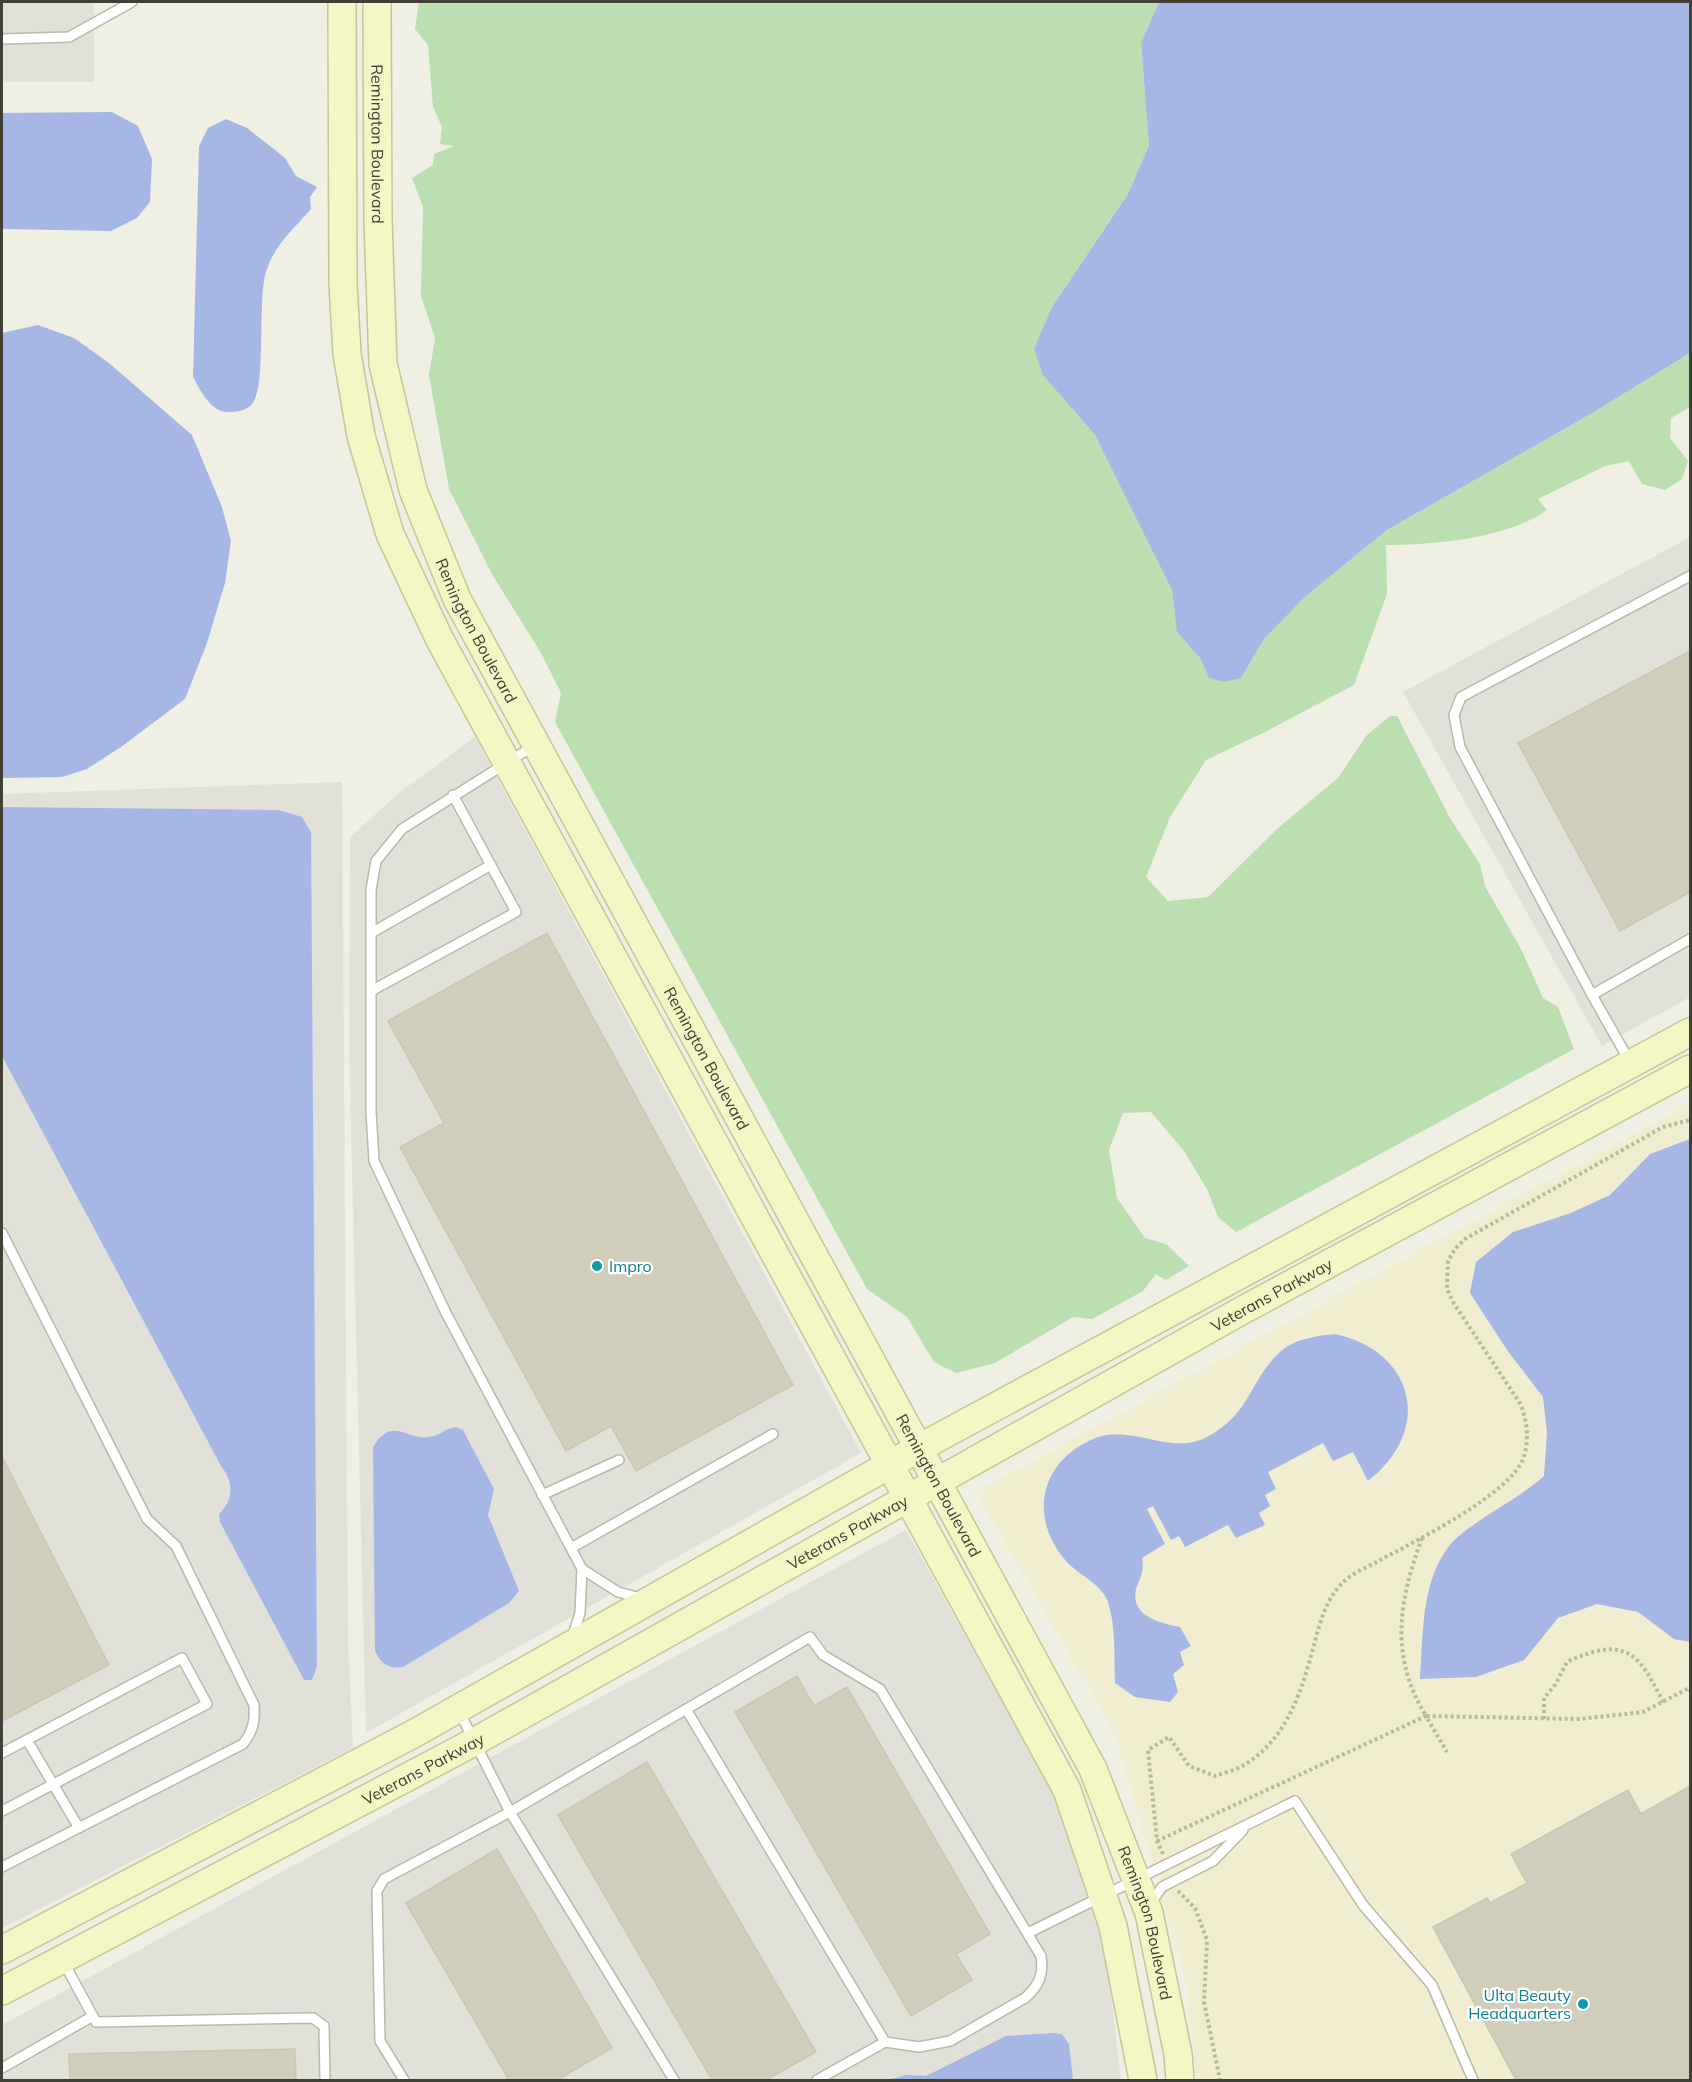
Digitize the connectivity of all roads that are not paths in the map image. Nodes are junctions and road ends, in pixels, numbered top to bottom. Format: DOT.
graph roads {
  1 [pos="132,2"];
  2 [pos="342,2"];
  3 [pos="377,2"];
  4 [pos="2,39"];
  5 [pos="1690,576"];
  6 [pos="536,744"];
  7 [pos="507,761"];
  8 [pos="453,795"];
  9 [pos="491,865"];
  10 [pos="371,933"];
  11 [pos="1690,939"];
  12 [pos="371,991"];
  13 [pos="1592,995"];
  14 [pos="1690,1032"];
  15 [pos="1631,1064"];
  16 [pos="1690,1069"];
  17 [pos="2,1233"];
  18 [pos="773,1434"];
  19 [pos="919,1448"];
  20 [pos="619,1460"];
  21 [pos="891,1464"];
  22 [pos="936,1480"];
  23 [pos="542,1495"];
  24 [pos="908,1496"];
  25 [pos="571,1548"];
  26 [pos="582,1569"];
  27 [pos="649,1600"];
  28 [pos="570,1645"];
  29 [pos="458,1708"];
  30 [pos="686,1709"];
  31 [pos="27,1740"];
  32 [pos="474,1742"];
  33 [pos="2,1754"];
  34 [pos="52,1784"];
  35 [pos="2,1811"];
  36 [pos="510,1812"];
  37 [pos="1249,1824"];
  38 [pos="79,1828"];
  39 [pos="2,1867"];
  40 [pos="1136,1880"];
  41 [pos="1103,1896"];
  42 [pos="1148,1908"];
  43 [pos="1028,1933"];
  44 [pos="2,1950"];
  45 [pos="62,1959"];
  46 [pos="2,1991"];
  47 [pos="93,2016"];
  48 [pos="885,2042"];
  49 [pos="2,2068"];
  50 [pos="325,2080"];
  51 [pos="404,2080"];
  52 [pos="674,2080"];
  53 [pos="817,2080"];
  54 [pos="1143,2080"];
  55 [pos="1180,2080"];
  56 [pos="1473,2080"];
  1 -- 4 [label="lane"];
  2 -- 7 [label="street, Remington Boulevard"];
  3 -- 6 [label="street, Remington Boulevard"];
  5 -- 13 [label="lane"];
  6 -- 7 [label="lane"];
  6 -- 19 [label="street, Remington Boulevard"];
  7 -- 8 [label="lane"];
  7 -- 21 [label="street, Remington Boulevard"];
  8 -- 9 [label="lane"];
  8 -- 10 [label="lane"];
  9 -- 10 [label="lane"];
  9 -- 12 [label="lane"];
  10 -- 12 [label="lane"];
  11 -- 13 [label="lane"];
  12 -- 23 [label="lane"];
  13 -- 15 [label="lane"];
  14 -- 15 [label="street, Veterans Parkway"];
  15 -- 19 [label="street, Veterans Parkway"];
  16 -- 22 [label="street, Veterans Parkway"];
  17 -- 38 [label="lane"];
  18 -- 25 [label="lane"];
  19 -- 21 [label="street, Veterans Parkway"];
  19 -- 22 [label="street, Remington Boulevard"];
  20 -- 23 [label="lane"];
  21 -- 24 [label="street, Remington Boulevard"];
  21 -- 27 [label="street, Veterans Parkway"];
  22 -- 24 [label="street, Veterans Parkway"];
  22 -- 40 [label="street, Remington Boulevard"];
  23 -- 25 [label="lane"];
  24 -- 32 [label="street, Veterans Parkway"];
  24 -- 41 [label="street, Remington Boulevard"];
  25 -- 26 [label="lane"];
  26 -- 27 [label="lane"];
  26 -- 28 [label="lane"];
  27 -- 28 [label="street, Veterans Parkway"];
  28 -- 29 [label="street, Veterans Parkway"];
  29 -- 32 [label="lane"];
  29 -- 44 [label="street, Veterans Parkway"];
  30 -- 36 [label="lane"];
  30 -- 43 [label="lane"];
  30 -- 48 [label="lane"];
  31 -- 33 [label="lane"];
  31 -- 34 [label="lane"];
  31 -- 34 [label="lane"];
  32 -- 36 [label="lane"];
  32 -- 45 [label="street, Veterans Parkway"];
  34 -- 35 [label="lane"];
  34 -- 38 [label="lane"];
  36 -- 51 [label="lane"];
  36 -- 52 [label="lane"];
  37 -- 40 [label="lane"];
  37 -- 42 [label="lane"];
  37 -- 56 [label="lane"];
  38 -- 39 [label="lane"];
  40 -- 41 [label="lane"];
  40 -- 42 [label="street, Remington Boulevard"];
  41 -- 43 [label="lane"];
  41 -- 54 [label="street, Remington Boulevard"];
  42 -- 55 [label="street, Remington Boulevard"];
  43 -- 48 [label="lane"];
  45 -- 46 [label="street, Veterans Parkway"];
  45 -- 47 [label="lane"];
  47 -- 49 [label="lane"];
  47 -- 50 [label="lane"];
  48 -- 53 [label="lane"];
}
